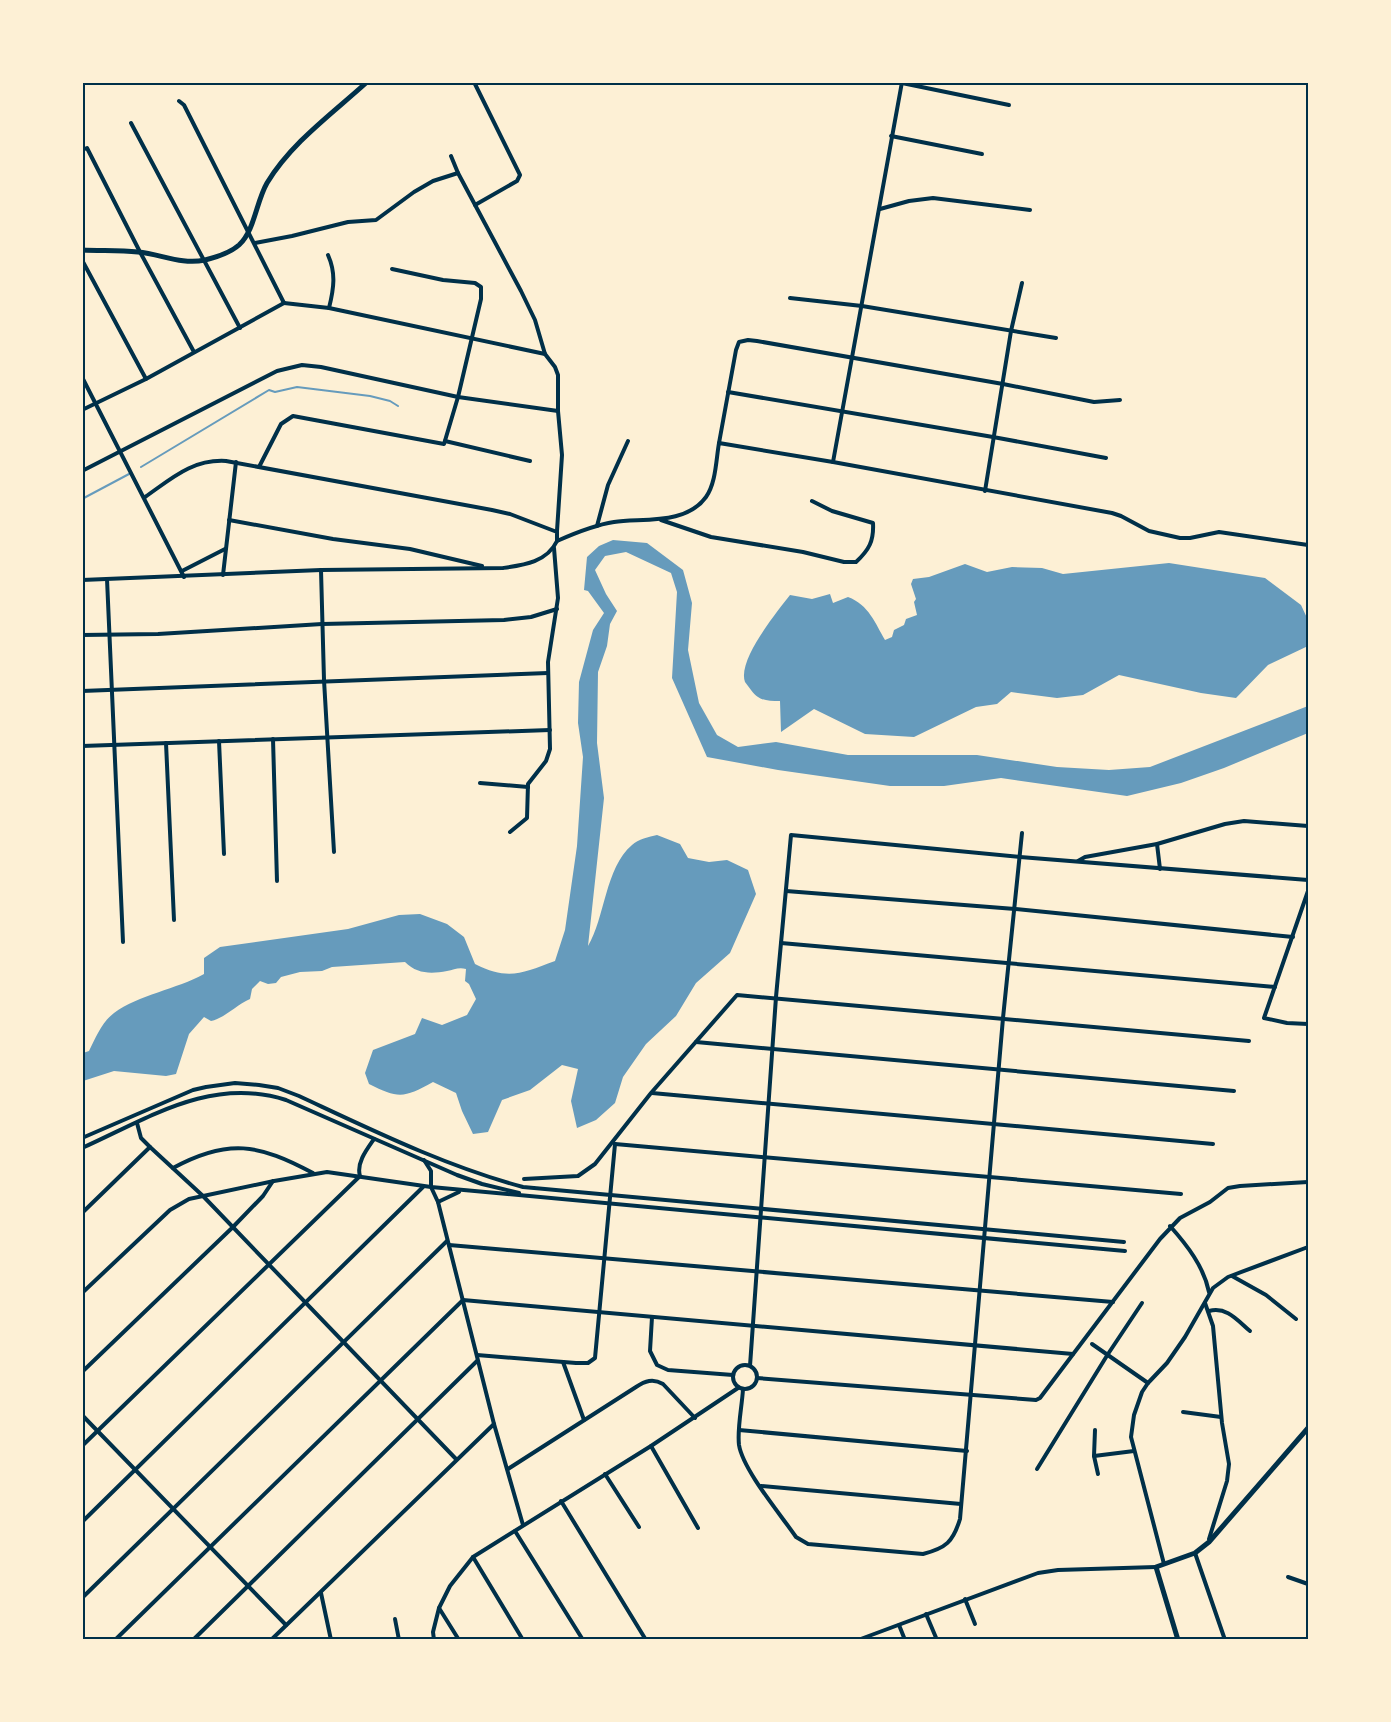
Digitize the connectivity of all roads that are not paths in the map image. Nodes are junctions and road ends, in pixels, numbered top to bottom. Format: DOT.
graph roads {
  1 [pos="367,82"];
  2 [pos="474,82"];
  3 [pos="902,83"];
  4 [pos="179,101"];
  5 [pos="1009,105"];
  6 [pos="131,123"];
  7 [pos="891,136"];
  8 [pos="85,149"];
  9 [pos="982,154"];
  10 [pos="452,156"];
  11 [pos="458,173"];
  12 [pos="475,205"];
  13 [pos="880,209"];
  14 [pos="1030,210"];
  15 [pos="249,231"];
  16 [pos="255,243"];
  17 [pos="82,250"];
  18 [pos="140,252"];
  19 [pos="328,255"];
  20 [pos="82,260"];
  21 [pos="205,260"];
  22 [pos="392,269"];
  23 [pos="1022,283"];
  24 [pos="790,298"];
  25 [pos="284,303"];
  26 [pos="862,306"];
  27 [pos="329,308"];
  28 [pos="240,328"];
  29 [pos="1011,331"];
  30 [pos="1056,338"];
  31 [pos="472,339"];
  32 [pos="194,352"];
  33 [pos="545,354"];
  34 [pos="851,358"];
  35 [pos="82,377"];
  36 [pos="146,379"];
  37 [pos="1003,384"];
  38 [pos="728,392"];
  39 [pos="458,397"];
  40 [pos="1120,400"];
  41 [pos="96,404"];
  42 [pos="82,410"];
  43 [pos="558,411"];
  44 [pos="842,411"];
  45 [pos="993,437"];
  46 [pos="628,441"];
  47 [pos="445,442"];
  48 [pos="719,443"];
  49 [pos="120,452"];
  50 [pos="1106,458"];
  51 [pos="530,461"];
  52 [pos="236,462"];
  53 [pos="833,462"];
  54 [pos="259,467"];
  55 [pos="82,471"];
  56 [pos="985,491"];
  57 [pos="145,497"];
  58 [pos="812,501"];
  59 [pos="229,520"];
  60 [pos="662,520"];
  61 [pos="597,526"];
  62 [pos="557,532"];
  63 [pos="557,541"];
  64 [pos="1308,545"];
  65 [pos="554,548"];
  66 [pos="226,549"];
  67 [pos="488,568"];
  68 [pos="321,570"];
  69 [pos="182,571"];
  70 [pos="223,575"];
  71 [pos="185,577"];
  72 [pos="107,579"];
  73 [pos="82,580"];
  74 [pos="557,609"];
  75 [pos="322,624"];
  76 [pos="110,634"];
  77 [pos="82,635"];
  78 [pos="548,673"];
  79 [pos="324,680"];
  80 [pos="82,690"];
  81 [pos="112,690"];
  82 [pos="550,730"];
  83 [pos="327,737"];
  84 [pos="273,739"];
  85 [pos="219,741"];
  86 [pos="166,743"];
  87 [pos="114,744"];
  88 [pos="82,746"];
  89 [pos="480,783"];
  90 [pos="528,787"];
  91 [pos="1308,826"];
  92 [pos="510,832"];
  93 [pos="1022,833"];
  94 [pos="1157,844"];
  95 [pos="334,852"];
  96 [pos="224,854"];
  97 [pos="1020,857"];
  98 [pos="1076,862"];
  99 [pos="1160,868"];
  100 [pos="1308,880"];
  101 [pos="278,881"];
  102 [pos="786,891"];
  103 [pos="1308,891"];
  104 [pos="1015,909"];
  105 [pos="174,920"];
  106 [pos="1293,937"];
  107 [pos="123,942"];
  108 [pos="781,944"];
  109 [pos="1009,962"];
  110 [pos="1275,987"];
  111 [pos="777,997"];
  112 [pos="1004,1018"];
  113 [pos="1308,1024"];
  114 [pos="1249,1041"];
  115 [pos="696,1042"];
  116 [pos="773,1049"];
  117 [pos="999,1070"];
  118 [pos="1234,1091"];
  119 [pos="651,1093"];
  120 [pos="769,1103"];
  121 [pos="137,1123"];
  122 [pos="994,1123"];
  123 [pos="82,1138"];
  124 [pos="374,1138"];
  125 [pos="615,1139"];
  126 [pos="615,1144"];
  127 [pos="1213,1144"];
  128 [pos="150,1147"];
  129 [pos="82,1148"];
  130 [pos="765,1158"];
  131 [pos="424,1161"];
  132 [pos="173,1168"];
  133 [pos="314,1174"];
  134 [pos="360,1176"];
  135 [pos="990,1178"];
  136 [pos="524,1179"];
  137 [pos="274,1181"];
  138 [pos="1308,1182"];
  139 [pos="424,1186"];
  140 [pos="431,1187"];
  141 [pos="460,1191"];
  142 [pos="1181,1194"];
  143 [pos="203,1196"];
  144 [pos="531,1196"];
  145 [pos="610,1196"];
  146 [pos="438,1202"];
  147 [pos="610,1204"];
  148 [pos="761,1209"];
  149 [pos="82,1213"];
  150 [pos="760,1218"];
  151 [pos="1170,1226"];
  152 [pos="233,1227"];
  153 [pos="985,1227"];
  154 [pos="984,1237"];
  155 [pos="1124,1242"];
  156 [pos="448,1243"];
  157 [pos="1308,1247"];
  158 [pos="1125,1251"];
  159 [pos="605,1258"];
  160 [pos="269,1265"];
  161 [pos="757,1271"];
  162 [pos="1231,1276"];
  163 [pos="980,1292"];
  164 [pos="82,1293"];
  165 [pos="1209,1293"];
  166 [pos="463,1300"];
  167 [pos="1113,1302"];
  168 [pos="1205,1302"];
  169 [pos="305,1303"];
  170 [pos="1142,1303"];
  171 [pos="1209,1311"];
  172 [pos="600,1312"];
  173 [pos="652,1317"];
  174 [pos="1296,1318"];
  175 [pos="753,1325"];
  176 [pos="1250,1332"];
  177 [pos="344,1342"];
  178 [pos="975,1344"];
  179 [pos="1092,1344"];
  180 [pos="1073,1354"];
  181 [pos="1108,1354"];
  182 [pos="477,1358"];
  183 [pos="563,1362"];
  184 [pos="750,1366"];
  185 [pos="82,1372"];
  186 [pos="733,1376"];
  187 [pos="757,1378"];
  188 [pos="380,1380"];
  189 [pos="1148,1383"];
  190 [pos="741,1389"];
  191 [pos="971,1396"];
  192 [pos="1183,1412"];
  193 [pos="82,1415"];
  194 [pos="1221,1417"];
  195 [pos="695,1418"];
  196 [pos="417,1419"];
  197 [pos="584,1420"];
  198 [pos="494,1424"];
  199 [pos="1308,1428"];
  200 [pos="740,1430"];
  201 [pos="1095,1430"];
  202 [pos="98,1431"];
  203 [pos="82,1446"];
  204 [pos="651,1446"];
  205 [pos="966,1451"];
  206 [pos="1134,1451"];
  207 [pos="1094,1456"];
  208 [pos="456,1459"];
  209 [pos="1037,1468"];
  210 [pos="508,1469"];
  211 [pos="135,1470"];
  212 [pos="605,1474"];
  213 [pos="1098,1474"];
  214 [pos="761,1486"];
  215 [pos="561,1501"];
  216 [pos="962,1504"];
  217 [pos="173,1509"];
  218 [pos="82,1522"];
  219 [pos="524,1526"];
  220 [pos="639,1527"];
  221 [pos="698,1528"];
  222 [pos="515,1531"];
  223 [pos="1209,1542"];
  224 [pos="210,1547"];
  225 [pos="1195,1553"];
  226 [pos="473,1557"];
  227 [pos="1164,1564"];
  228 [pos="1156,1567"];
  229 [pos="1288,1577"];
  230 [pos="1308,1584"];
  231 [pos="248,1586"];
  232 [pos="321,1592"];
  233 [pos="82,1598"];
  234 [pos="965,1599"];
  235 [pos="439,1608"];
  236 [pos="926,1614"];
  237 [pos="395,1619"];
  238 [pos="899,1624"];
  239 [pos="975,1624"];
  240 [pos="286,1625"];
  241 [pos="871,1637"];
  242 [pos="273,1639"];
  243 [pos="115,1640"];
  244 [pos="193,1640"];
  245 [pos="331,1640"];
  246 [pos="399,1640"];
  247 [pos="434,1640"];
  248 [pos="459,1640"];
  249 [pos="523,1640"];
  250 [pos="583,1640"];
  251 [pos="646,1640"];
  252 [pos="858,1640"];
  253 [pos="905,1640"];
  254 [pos="937,1640"];
  255 [pos="1178,1640"];
  256 [pos="1225,1640"];
  1 -- 15 [label="street"];
  2 -- 12 [label="street"];
  3 -- 5 [label="street"];
  3 -- 7 [label="street"];
  4 -- 15 [label="street"];
  6 -- 21 [label="street"];
  7 -- 9 [label="street"];
  7 -- 13 [label="street"];
  8 -- 18 [label="street"];
  10 -- 11 [label="street"];
  11 -- 12 [label="street"];
  11 -- 16 [label="street"];
  12 -- 33 [label="street"];
  13 -- 14 [label="street"];
  13 -- 26 [label="street"];
  15 -- 16 [label="street"];
  15 -- 21 [label="street"];
  16 -- 25 [label="street"];
  17 -- 18 [label="street"];
  18 -- 21 [label="street"];
  18 -- 32 [label="street"];
  19 -- 27 [label="street"];
  20 -- 36 [label="street"];
  21 -- 28 [label="street"];
  22 -- 31 [label="street"];
  23 -- 29 [label="street"];
  24 -- 26 [label="street"];
  25 -- 27 [label="street"];
  25 -- 28 [label="street"];
  26 -- 29 [label="street"];
  26 -- 34 [label="street"];
  27 -- 31 [label="street"];
  28 -- 32 [label="street"];
  29 -- 30 [label="street"];
  29 -- 37 [label="street"];
  31 -- 33 [label="street"];
  31 -- 39 [label="street"];
  32 -- 36 [label="street"];
  33 -- 43 [label="street"];
  34 -- 37 [label="street"];
  34 -- 38 [label="street"];
  34 -- 44 [label="street"];
  35 -- 41 [label="street"];
  36 -- 41 [label="street"];
  37 -- 40 [label="street"];
  37 -- 45 [label="street"];
  38 -- 44 [label="street"];
  38 -- 48 [label="street"];
  39 -- 43 [label="street"];
  39 -- 47 [label="street"];
  39 -- 49 [label="street"];
  41 -- 42 [label="street"];
  41 -- 49 [label="street"];
  43 -- 62 [label="street"];
  44 -- 45 [label="street"];
  44 -- 53 [label="street"];
  45 -- 50 [label="street"];
  45 -- 56 [label="street"];
  46 -- 61 [label="street"];
  47 -- 51 [label="street"];
  47 -- 54 [label="street"];
  48 -- 53 [label="street"];
  48 -- 60 [label="street"];
  49 -- 55 [label="street"];
  49 -- 57 [label="street"];
  52 -- 54 [label="street"];
  52 -- 57 [label="street"];
  52 -- 59 [label="street"];
  53 -- 56 [label="street"];
  54 -- 62 [label="street"];
  56 -- 64 [label="street"];
  57 -- 69 [label="street"];
  58 -- 60 [label="street"];
  59 -- 66 [label="street"];
  59 -- 67 [label="street"];
  60 -- 61 [label="street"];
  61 -- 63 [label="street"];
  62 -- 63 [label="street"];
  63 -- 65 [label="street"];
  65 -- 67 [label="street"];
  65 -- 74 [label="street"];
  66 -- 69 [label="street"];
  66 -- 70 [label="street"];
  67 -- 68 [label="street"];
  68 -- 70 [label="street"];
  68 -- 75 [label="street"];
  69 -- 71 [label="street"];
  70 -- 71 [label="street"];
  71 -- 72 [label="street"];
  72 -- 73 [label="street"];
  72 -- 76 [label="street"];
  74 -- 75 [label="street"];
  74 -- 78 [label="street"];
  75 -- 76 [label="street"];
  75 -- 79 [label="street"];
  76 -- 77 [label="street"];
  76 -- 81 [label="street"];
  78 -- 79 [label="street"];
  78 -- 82 [label="street"];
  79 -- 81 [label="street"];
  79 -- 83 [label="street"];
  80 -- 81 [label="street"];
  81 -- 87 [label="street"];
  82 -- 83 [label="street"];
  82 -- 90 [label="street"];
  83 -- 84 [label="street"];
  83 -- 95 [label="street"];
  84 -- 85 [label="street"];
  84 -- 101 [label="street"];
  85 -- 86 [label="street"];
  85 -- 96 [label="street"];
  86 -- 87 [label="street"];
  86 -- 105 [label="street"];
  87 -- 88 [label="street"];
  87 -- 107 [label="street"];
  89 -- 90 [label="street"];
  90 -- 92 [label="street"];
  91 -- 94 [label="street"];
  93 -- 97 [label="street"];
  94 -- 98 [label="street"];
  94 -- 99 [label="street"];
  97 -- 98 [label="street"];
  97 -- 102 [label="street"];
  97 -- 104 [label="street"];
  98 -- 99 [label="street"];
  99 -- 100 [label="street"];
  102 -- 104 [label="street"];
  102 -- 108 [label="street"];
  103 -- 106 [label="street"];
  104 -- 106 [label="street"];
  104 -- 109 [label="street"];
  106 -- 110 [label="street"];
  108 -- 109 [label="street"];
  108 -- 111 [label="street"];
  109 -- 110 [label="street"];
  109 -- 112 [label="street"];
  110 -- 113 [label="street"];
  111 -- 112 [label="street"];
  111 -- 115 [label="street"];
  111 -- 116 [label="street"];
  112 -- 114 [label="street"];
  112 -- 117 [label="street"];
  115 -- 116 [label="street"];
  115 -- 119 [label="street"];
  116 -- 117 [label="street"];
  116 -- 120 [label="street"];
  117 -- 118 [label="street"];
  117 -- 122 [label="street"];
  119 -- 120 [label="street"];
  119 -- 125 [label="street"];
  120 -- 122 [label="street"];
  120 -- 130 [label="street"];
  121 -- 124 [label="street"];
  121 -- 128 [label="street"];
  121 -- 129 [label="street"];
  122 -- 127 [label="street"];
  122 -- 135 [label="street"];
  123 -- 145 [label="street"];
  124 -- 131 [label="street"];
  124 -- 134 [label="street"];
  125 -- 126 [label="street"];
  125 -- 136 [label="street"];
  126 -- 130 [label="street"];
  126 -- 145 [label="street"];
  128 -- 132 [label="street"];
  128 -- 149 [label="street"];
  130 -- 135 [label="street"];
  130 -- 148 [label="street"];
  131 -- 140 [label="street"];
  131 -- 144 [label="street"];
  132 -- 133 [label="street"];
  132 -- 143 [label="street"];
  133 -- 134 [label="street"];
  133 -- 137 [label="street"];
  134 -- 139 [label="street"];
  134 -- 160 [label="street"];
  135 -- 142 [label="street"];
  135 -- 153 [label="street"];
  137 -- 143 [label="street"];
  137 -- 152 [label="street"];
  138 -- 151 [label="street"];
  139 -- 140 [label="street"];
  139 -- 169 [label="street"];
  140 -- 141 [label="street"];
  140 -- 146 [label="street"];
  141 -- 144 [label="street"];
  141 -- 146 [label="street"];
  143 -- 152 [label="street"];
  143 -- 164 [label="street"];
  144 -- 147 [label="street"];
  145 -- 147 [label="street"];
  145 -- 148 [label="street"];
  146 -- 156 [label="street"];
  147 -- 150 [label="street"];
  147 -- 159 [label="street"];
  148 -- 150 [label="street"];
  148 -- 153 [label="street"];
  150 -- 154 [label="street"];
  150 -- 161 [label="street"];
  151 -- 165 [label="street"];
  151 -- 167 [label="street"];
  152 -- 160 [label="street"];
  152 -- 185 [label="street"];
  153 -- 154 [label="street"];
  153 -- 155 [label="street"];
  154 -- 158 [label="street"];
  154 -- 163 [label="street"];
  156 -- 159 [label="street"];
  156 -- 166 [label="street"];
  156 -- 177 [label="street"];
  157 -- 162 [label="street"];
  159 -- 161 [label="street"];
  159 -- 172 [label="street"];
  160 -- 169 [label="street"];
  160 -- 202 [label="street"];
  161 -- 163 [label="street"];
  161 -- 175 [label="street"];
  162 -- 165 [label="street"];
  162 -- 174 [label="street"];
  163 -- 167 [label="street"];
  163 -- 178 [label="street"];
  165 -- 168 [label="street"];
  166 -- 172 [label="street"];
  166 -- 182 [label="street"];
  166 -- 188 [label="street"];
  167 -- 180 [label="street"];
  168 -- 171 [label="street"];
  168 -- 189 [label="street"];
  169 -- 177 [label="street"];
  169 -- 211 [label="street"];
  170 -- 181 [label="street"];
  171 -- 176 [label="street"];
  171 -- 194 [label="street"];
  172 -- 173 [label="street"];
  172 -- 183 [label="street"];
  173 -- 175 [label="street"];
  173 -- 186 [label="street"];
  175 -- 178 [label="street"];
  175 -- 184 [label="street"];
  177 -- 188 [label="street"];
  177 -- 217 [label="street"];
  178 -- 180 [label="street"];
  178 -- 191 [label="street"];
  179 -- 181 [label="street"];
  180 -- 191 [label="street"];
  181 -- 189 [label="street"];
  181 -- 209 [label="street"];
  182 -- 183 [label="street"];
  182 -- 196 [label="street"];
  182 -- 198 [label="street"];
  183 -- 197 [label="street"];
  184 -- 186 [label="street"];
  184 -- 187 [label="street"];
  186 -- 190 [label="street"];
  187 -- 190 [label="street"];
  187 -- 191 [label="street"];
  188 -- 196 [label="street"];
  188 -- 224 [label="street"];
  189 -- 206 [label="street"];
  190 -- 195 [label="street"];
  190 -- 200 [label="street"];
  191 -- 205 [label="street"];
  192 -- 194 [label="street"];
  193 -- 202 [label="street"];
  194 -- 223 [label="street"];
  195 -- 197 [label="street"];
  195 -- 204 [label="street"];
  196 -- 208 [label="street"];
  196 -- 231 [label="street"];
  197 -- 210 [label="street"];
  198 -- 208 [label="street"];
  198 -- 210 [label="street"];
  199 -- 223 [label="street"];
  200 -- 205 [label="street"];
  200 -- 214 [label="street"];
  201 -- 207 [label="street"];
  202 -- 203 [label="street"];
  202 -- 211 [label="street"];
  204 -- 212 [label="street"];
  204 -- 221 [label="street"];
  205 -- 216 [label="street"];
  206 -- 207 [label="street"];
  206 -- 227 [label="street"];
  207 -- 213 [label="street"];
  208 -- 232 [label="street"];
  210 -- 219 [label="street"];
  211 -- 217 [label="street"];
  211 -- 218 [label="street"];
  212 -- 215 [label="street"];
  212 -- 220 [label="street"];
  214 -- 216 [label="street"];
  214 -- 216 [label="street"];
  215 -- 219 [label="street"];
  215 -- 251 [label="street"];
  217 -- 224 [label="street"];
  217 -- 233 [label="street"];
  219 -- 222 [label="street"];
  222 -- 226 [label="street"];
  222 -- 250 [label="street"];
  223 -- 225 [label="street"];
  224 -- 231 [label="street"];
  224 -- 243 [label="street"];
  225 -- 227 [label="street"];
  225 -- 256 [label="street"];
  226 -- 235 [label="street"];
  226 -- 249 [label="street"];
  227 -- 228 [label="street"];
  228 -- 234 [label="street"];
  228 -- 255 [label="street"];
  229 -- 230 [label="street"];
  231 -- 240 [label="street"];
  231 -- 244 [label="street"];
  232 -- 240 [label="street"];
  232 -- 245 [label="street"];
  234 -- 236 [label="street"];
  234 -- 239 [label="street"];
  235 -- 247 [label="street"];
  235 -- 248 [label="street"];
  236 -- 238 [label="street"];
  236 -- 254 [label="street"];
  237 -- 246 [label="street"];
  238 -- 241 [label="street"];
  238 -- 253 [label="street"];
  240 -- 242 [label="street"];
  241 -- 252 [label="street"];
}
